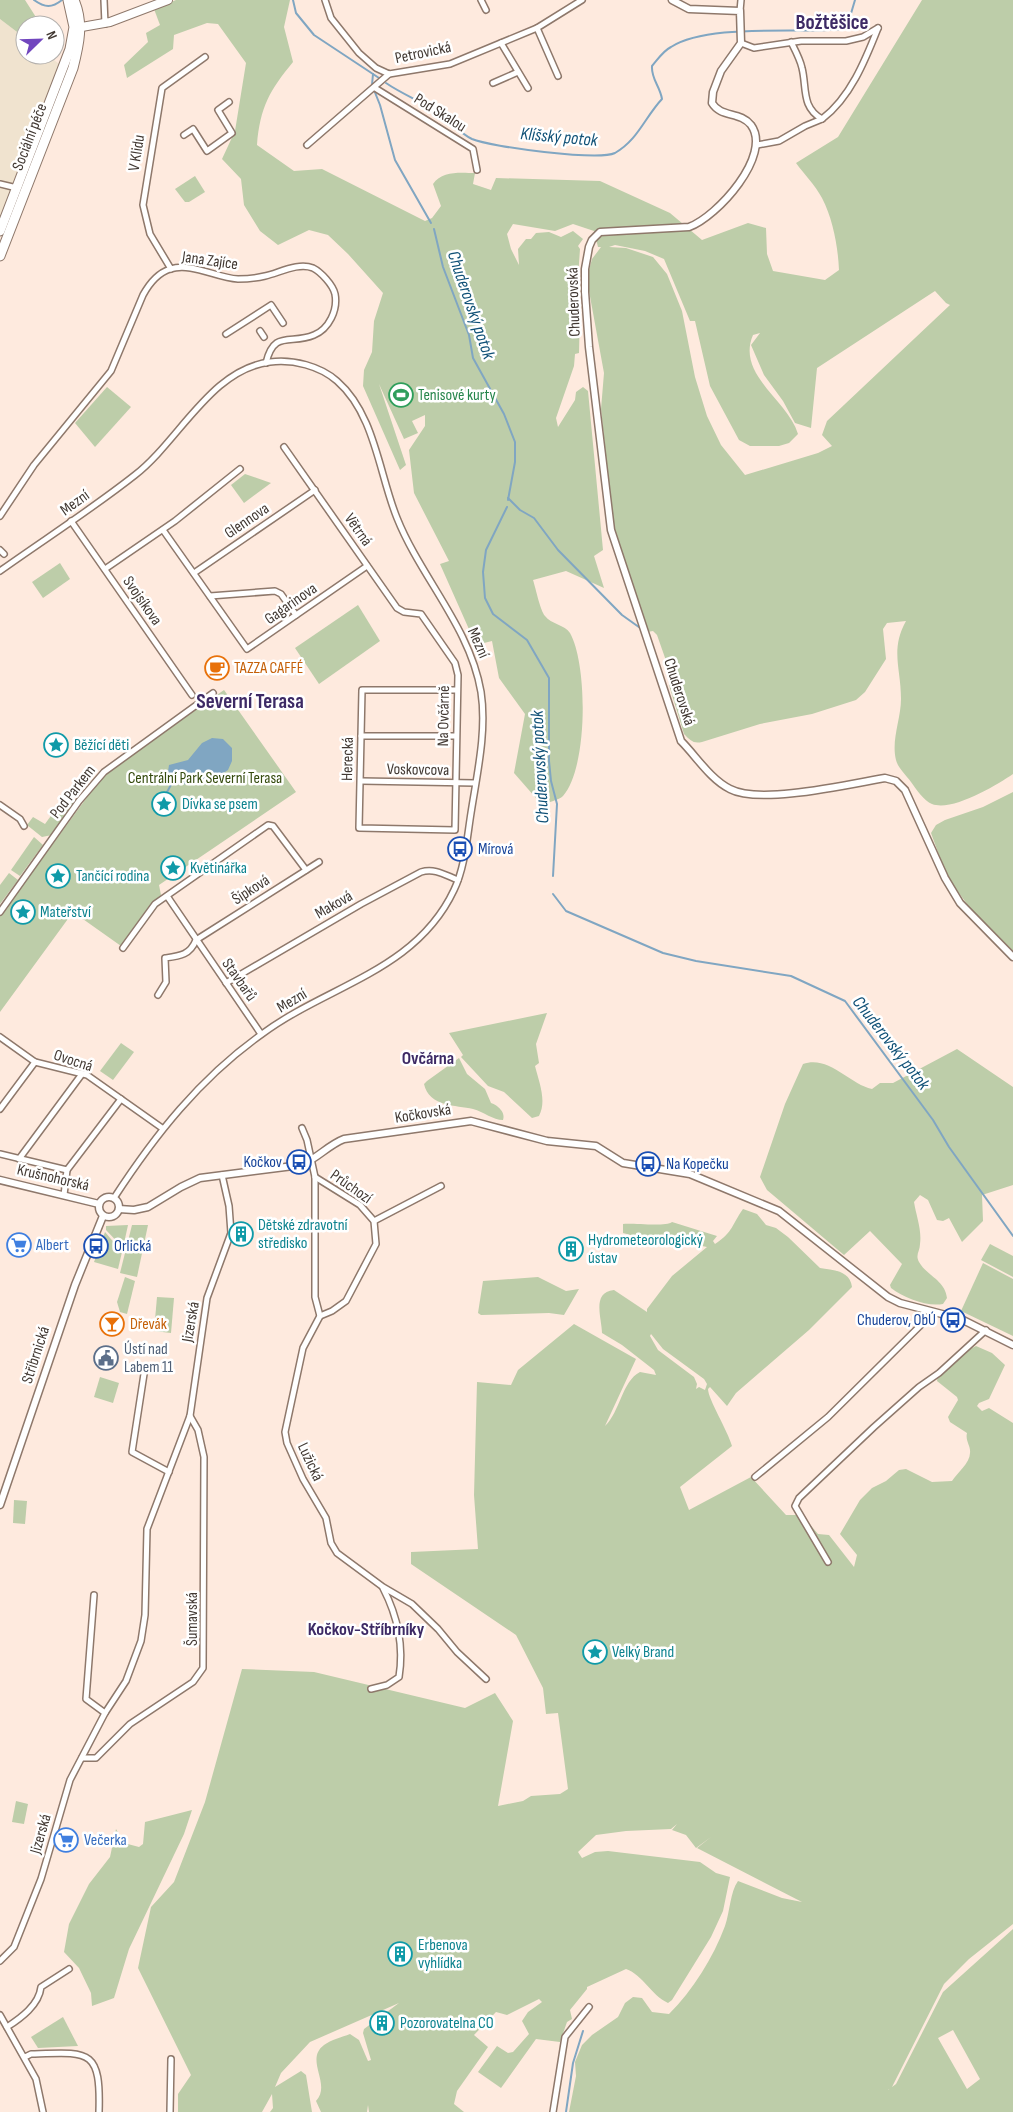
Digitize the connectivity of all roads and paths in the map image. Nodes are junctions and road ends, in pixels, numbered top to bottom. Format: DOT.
graph roads {
  1 [pos="70,0"];
  2 [pos="104,0"];
  3 [pos="168,0"];
  4 [pos="325,0"];
  5 [pos="481,0"];
  6 [pos="582,0"];
  7 [pos="672,0"];
  8 [pos="741,0"];
  9 [pos="486,10"];
  10 [pos="740,11"];
  11 [pos="105,24"];
  12 [pos="77,28"];
  13 [pos="537,28"];
  14 [pos="791,42"];
  15 [pos="501,43"];
  16 [pos="741,43"];
  17 [pos="206,57"];
  18 [pos="518,72"];
  19 [pos="389,74"];
  20 [pos="558,76"];
  21 [pos="493,83"];
  22 [pos="528,88"];
  23 [pos="374,89"];
  24 [pos="229,102"];
  25 [pos="822,119"];
  26 [pos="184,135"];
  27 [pos="307,145"];
  28 [pos="757,145"];
  29 [pos="477,170"];
  30 [pos="0,184"];
  31 [pos="17,188"];
  32 [pos="0,231"];
  33 [pos="0,256"];
  34 [pos="171,269"];
  35 [pos="283,323"];
  36 [pos="260,331"];
  37 [pos="226,334"];
  38 [pos="264,337"];
  39 [pos="266,362"];
  40 [pos="284,447"];
  41 [pos="240,469"];
  42 [pos="315,490"];
  43 [pos="0,516"];
  44 [pos="71,521"];
  45 [pos="163,530"];
  46 [pos="367,566"];
  47 [pos="105,569"];
  48 [pos="0,571"];
  49 [pos="194,573"];
  50 [pos="210,596"];
  51 [pos="421,614"];
  52 [pos="296,615"];
  53 [pos="457,690"];
  54 [pos="213,694"];
  55 [pos="192,695"];
  56 [pos="361,736"];
  57 [pos="456,736"];
  58 [pos="361,781"];
  59 [pos="456,783"];
  60 [pos="475,783"];
  61 [pos="0,805"];
  62 [pos="24,826"];
  63 [pos="455,830"];
  64 [pos="319,862"];
  65 [pos="306,870"];
  66 [pos="458,880"];
  67 [pos="167,896"];
  68 [pos="0,912"];
  69 [pos="196,940"];
  70 [pos="123,948"];
  71 [pos="1013,956"];
  72 [pos="226,984"];
  73 [pos="158,995"];
  74 [pos="261,1034"];
  75 [pos="0,1037"];
  76 [pos="35,1062"];
  77 [pos="82,1074"];
  78 [pos="121,1100"];
  79 [pos="0,1109"];
  80 [pos="162,1128"];
  81 [pos="302,1128"];
  82 [pos="0,1154"];
  83 [pos="19,1159"];
  84 [pos="312,1161"];
  85 [pos="67,1170"];
  86 [pos="222,1176"];
  87 [pos="315,1177"];
  88 [pos="0,1180"];
  89 [pos="441,1186"];
  90 [pos="64,1195"];
  91 [pos="114,1198"];
  92 [pos="99,1204"];
  93 [pos="118,1209"];
  94 [pos="103,1216"];
  95 [pos="374,1221"];
  96 [pos="933,1313"];
  97 [pos="320,1316"];
  98 [pos="986,1330"];
  99 [pos="1013,1345"];
  100 [pos="144,1374"];
  101 [pos="190,1416"];
  102 [pos="168,1472"];
  103 [pos="755,1477"];
  104 [pos="0,1505"];
  105 [pos="828,1562"];
  106 [pos="383,1587"];
  107 [pos="94,1595"];
  108 [pos="486,1678"];
  109 [pos="371,1689"];
  110 [pos="105,1713"];
  111 [pos="82,1758"];
  112 [pos="0,1960"];
  113 [pos="69,1969"];
  114 [pos="589,2007"];
  115 [pos="0,2015"];
  116 [pos="7,2026"];
  117 [pos="25,2057"];
  118 [pos="171,2059"];
  119 [pos="43,2112"];
  120 [pos="99,2112"];
  121 [pos="170,2112"];
  122 [pos="553,2112"];
  1 -- 12 [label="main road"];
  2 -- 11 [label="street"];
  3 -- 11 [label="main road"];
  4 -- 19 [label="street, Petrovická"];
  5 -- 9 [label="street"];
  6 -- 13 [label="street, Petrovická"];
  7 -- 10 [label="street"];
  8 -- 10 [label="street"];
  10 -- 16 [label="street"];
  11 -- 12 [label="main road"];
  12 -- 31 [label="main road, Sociální péče"];
  12 -- 33 [label="main road, Sociální péče"];
  13 -- 15 [label="street, Petrovická"];
  13 -- 20 [label="street"];
  14 -- 16 [label="street"];
  14 -- 25 [label="street"];
  14 -- 25 [label="street"];
  15 -- 18 [label="street"];
  15 -- 19 [label="street, Petrovická"];
  16 -- 28 [label="street"];
  17 -- 34 [label="street, V Klidu"];
  18 -- 21 [label="street"];
  18 -- 22 [label="street"];
  19 -- 23 [label="street"];
  23 -- 27 [label="street"];
  23 -- 29 [label="street, Pod Skalou"];
  24 -- 26 [label="street"];
  25 -- 28 [label="street"];
  28 -- 71 [label="street, Chuderovská"];
  30 -- 31 [label="street"];
  31 -- 32 [label="main road, Sociální péče"];
  34 -- 39 [label="street, Jana Zajíce"];
  34 -- 43 [label="street, Jana Zajíce"];
  35 -- 37 [label="street"];
  36 -- 38 [label="street"];
  39 -- 44 [label="street, Mezní"];
  39 -- 60 [label="street, Mezní"];
  40 -- 42 [label="street, Větrná"];
  41 -- 45 [label="street"];
  42 -- 46 [label="street, Větrná"];
  42 -- 49 [label="street, Glennova"];
  44 -- 47 [label="street, Svojsíkova"];
  44 -- 48 [label="street, Mezní"];
  45 -- 47 [label="street"];
  45 -- 49 [label="street"];
  46 -- 51 [label="street, Větrná"];
  46 -- 52 [label="street, Gagarinova"];
  47 -- 55 [label="street, Svojsíkova"];
  49 -- 50 [label="street"];
  50 -- 52 [label="street"];
  50 -- 52 [label="street, Gagarinova"];
  51 -- 53 [label="street, Na Ovčárně"];
  53 -- 56 [label="street, Herecká"];
  53 -- 57 [label="street, Na Ovčárně"];
  54 -- 68 [label="street, Pod Parkem"];
  56 -- 57 [label="street"];
  56 -- 58 [label="street, Herecká"];
  57 -- 59 [label="street, Na Ovčárně"];
  58 -- 59 [label="street, Voskovcova"];
  58 -- 63 [label="street, Herecká"];
  59 -- 60 [label="street, Voskovcova"];
  59 -- 63 [label="street, Na Ovčárně"];
  60 -- 66 [label="street, Mezní"];
  61 -- 62 [label="street"];
  64 -- 65 [label="street, Šípková"];
  65 -- 67 [label="street"];
  65 -- 69 [label="street, Šípková"];
  66 -- 72 [label="street, Maková"];
  66 -- 74 [label="street, Mezní"];
  67 -- 69 [label="street, Stavbařů"];
  67 -- 70 [label="street"];
  69 -- 72 [label="street, Stavbařů"];
  69 -- 73 [label="street"];
  72 -- 74 [label="street, Stavbařů"];
  74 -- 80 [label="street, Mezní"];
  75 -- 76 [label="street, Ovocná"];
  76 -- 77 [label="street, Ovocná"];
  76 -- 79 [label="street"];
  77 -- 78 [label="street, Ovocná"];
  77 -- 83 [label="street"];
  78 -- 80 [label="street, Ovocná"];
  78 -- 85 [label="street"];
  80 -- 91 [label="street, Mezní"];
  81 -- 84 [label="street"];
  82 -- 83 [label="street"];
  83 -- 85 [label="street"];
  84 -- 86 [label="street, Kočkovská"];
  84 -- 87 [label="street"];
  84 -- 96 [label="street, Kočkovská"];
  85 -- 90 [label="street"];
  86 -- 93 [label="street, Kočkovská"];
  86 -- 101 [label="street, Jizerská"];
  87 -- 95 [label="street, Průchozí"];
  87 -- 97 [label="street"];
  88 -- 90 [label="street, Krušnohorská"];
  89 -- 95 [label="street"];
  90 -- 92 [label="street, Krušnohorská"];
  91 -- 92 [label="street"];
  91 -- 93 [label="street"];
  92 -- 94 [label="street"];
  93 -- 94 [label="street"];
  94 -- 104 [label="street, Stříbrnická"];
  95 -- 97 [label="street, Průchozí"];
  96 -- 98 [label="street, Kočkovská"];
  96 -- 103 [label="street"];
  97 -- 106 [label="street, Lužická"];
  98 -- 99 [label="street, Kočkovská"];
  98 -- 105 [label="street"];
  100 -- 102 [label="street"];
  101 -- 102 [label="street, Jizerská"];
  101 -- 111 [label="street, Šumavská"];
  102 -- 110 [label="street, Jizerská"];
  106 -- 108 [label="street, Lužická"];
  106 -- 109 [label="street"];
  107 -- 110 [label="street"];
  110 -- 111 [label="street, Jizerská"];
  111 -- 112 [label="street, Jizerská"];
  113 -- 116 [label="street"];
  114 -- 122 [label="street"];
  115 -- 116 [label="street"];
  116 -- 117 [label="street"];
  117 -- 119 [label="street"];
  117 -- 120 [label="street"];
  118 -- 121 [label="street"];
}
